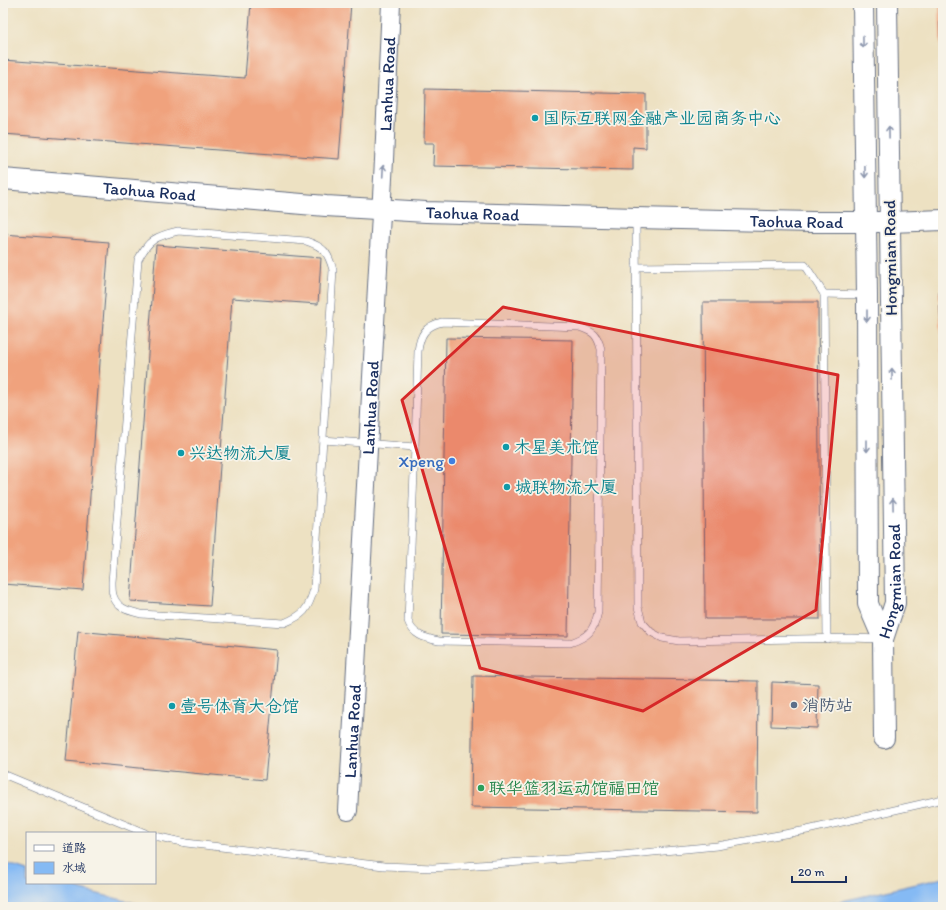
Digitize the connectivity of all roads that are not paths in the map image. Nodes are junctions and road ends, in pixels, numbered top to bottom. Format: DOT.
graph roads {
  1 [pos="391,3"];
  2 [pos="863,3"];
  3 [pos="887,3"];
  4 [pos="3,179"];
  5 [pos="381,210"];
  6 [pos="636,218"];
  7 [pos="943,220"];
  8 [pos="890,222"];
  9 [pos="866,223"];
  10 [pos="636,267"];
  11 [pos="824,294"];
  12 [pos="866,295"];
  13 [pos="323,440"];
  14 [pos="368,444"];
  15 [pos="415,447"];
  16 [pos="827,639"];
  17 [pos="883,639"];
  18 [pos="884,738"];
  19 [pos="3,774"];
  20 [pos="943,799"];
  21 [pos="348,811"];
  22 [pos="143,832"];
  23 [pos="156,836"];
  5 -- 1 [label="street, Lanhua Road, one-way"];
  2 -- 9 [label="main road, Hongmian Road, one-way"];
  8 -- 3 [label="main road, Hongmian Road, one-way"];
  4 -- 5 [label="main road, Taohua Road"];
  5 -- 6 [label="main road, Taohua Road"];
  5 -- 14 [label="street, Lanhua Road"];
  6 -- 9 [label="main road, Taohua Road"];
  6 -- 10 [label="lane"];
  7 -- 8 [label="main road, Taohua Road"];
  8 -- 9 [label="main road, Taohua Road"];
  17 -- 8 [label="main road, Hongmian Road, one-way"];
  9 -- 12 [label="main road, Hongmian Road"];
  10 -- 11 [label="lane"];
  10 -- 16 [label="lane"];
  11 -- 12 [label="lane"];
  11 -- 16 [label="lane"];
  12 -- 17 [label="main road, Hongmian Road, one-way"];
  13 -- 13 [label="lane"];
  13 -- 14 [label="lane"];
  14 -- 15 [label="lane"];
  14 -- 21 [label="street, Lanhua Road"];
  15 -- 15 [label="lane"];
  16 -- 17 [label="lane"];
  17 -- 18 [label="main road"];
  19 -- 22 [label="lane"];
  20 -- 23 [label="lane"];
}
